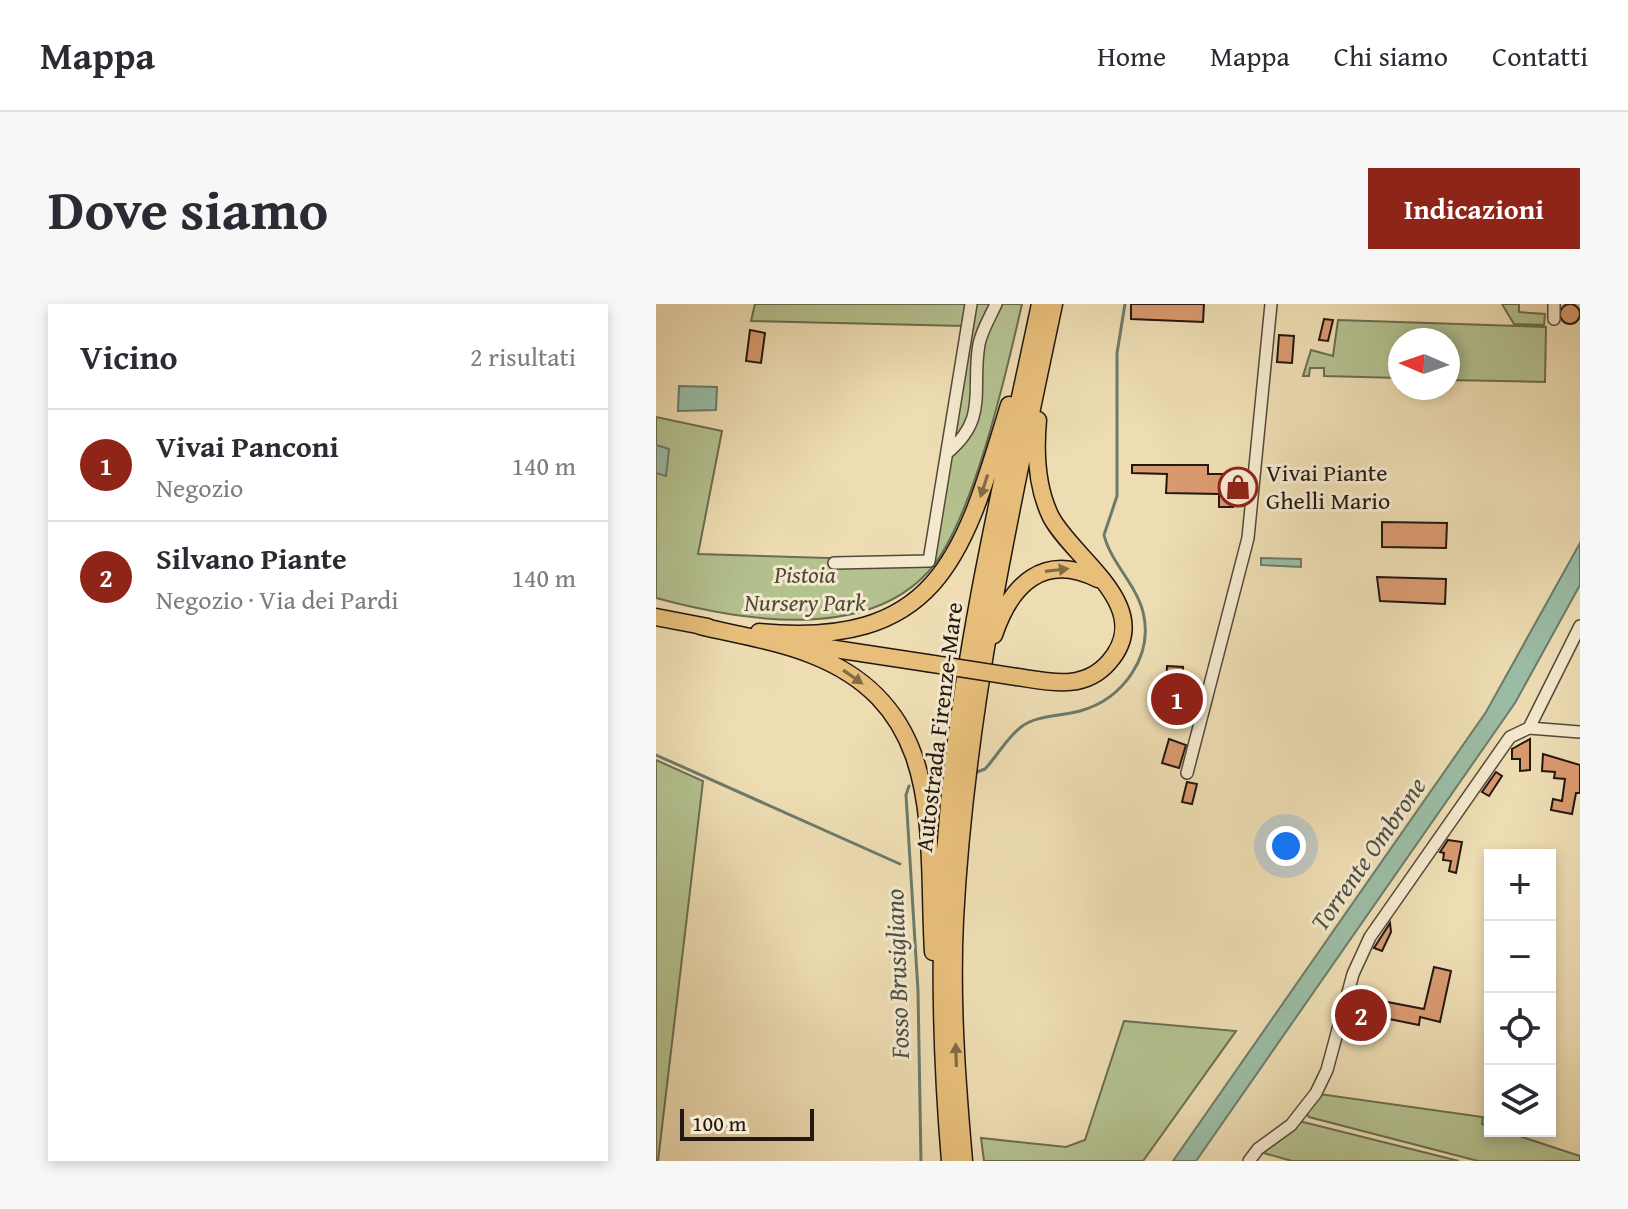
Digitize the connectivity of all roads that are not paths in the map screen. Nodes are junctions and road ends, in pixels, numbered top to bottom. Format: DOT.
graph roads {
  1 [pos="971,304"];
  2 [pos="996,304"];
  3 [pos="1040,304"];
  4 [pos="1054,304"];
  5 [pos="1271,304"];
  6 [pos="1554,304"];
  7 [pos="1554,319"];
  8 [pos="947,453"];
  9 [pos="834,563"];
  10 [pos="1105,582"];
  11 [pos="656,619"];
  12 [pos="700,626"];
  13 [pos="1580,626"];
  14 [pos="976,702"];
  15 [pos="1529,728"];
  16 [pos="1580,732"];
  17 [pos="1187,773"];
  18 [pos="942,1058"];
  19 [pos="950,1161"];
  20 [pos="964,1161"];
  21 [pos="1249,1161"];
  1 -- 8 [label="street"];
  2 -- 8 [label="street"];
  3 -- 12 [label="highway, one-way"];
  3 -- 18 [label="highway, Autostrada Firenze-Mare"];
  4 -- 10 [label="highway"];
  4 -- 14 [label="highway, Autostrada Firenze-Mare"];
  5 -- 17 [label="street"];
  6 -- 7 [label="street"];
  8 -- 9 [label="street"];
  10 -- 12 [label="highway, bridge"];
  14 -- 10 [label="highway, one-way"];
  11 -- 12 [label="highway"];
  12 -- 18 [label="highway, one-way"];
  13 -- 15 [label="street"];
  20 -- 14 [label="highway, Autostrada Firenze-Mare, one-way"];
  15 -- 16 [label="street"];
  15 -- 21 [label="street"];
  18 -- 19 [label="highway, Autostrada Firenze-Mare"];
}
